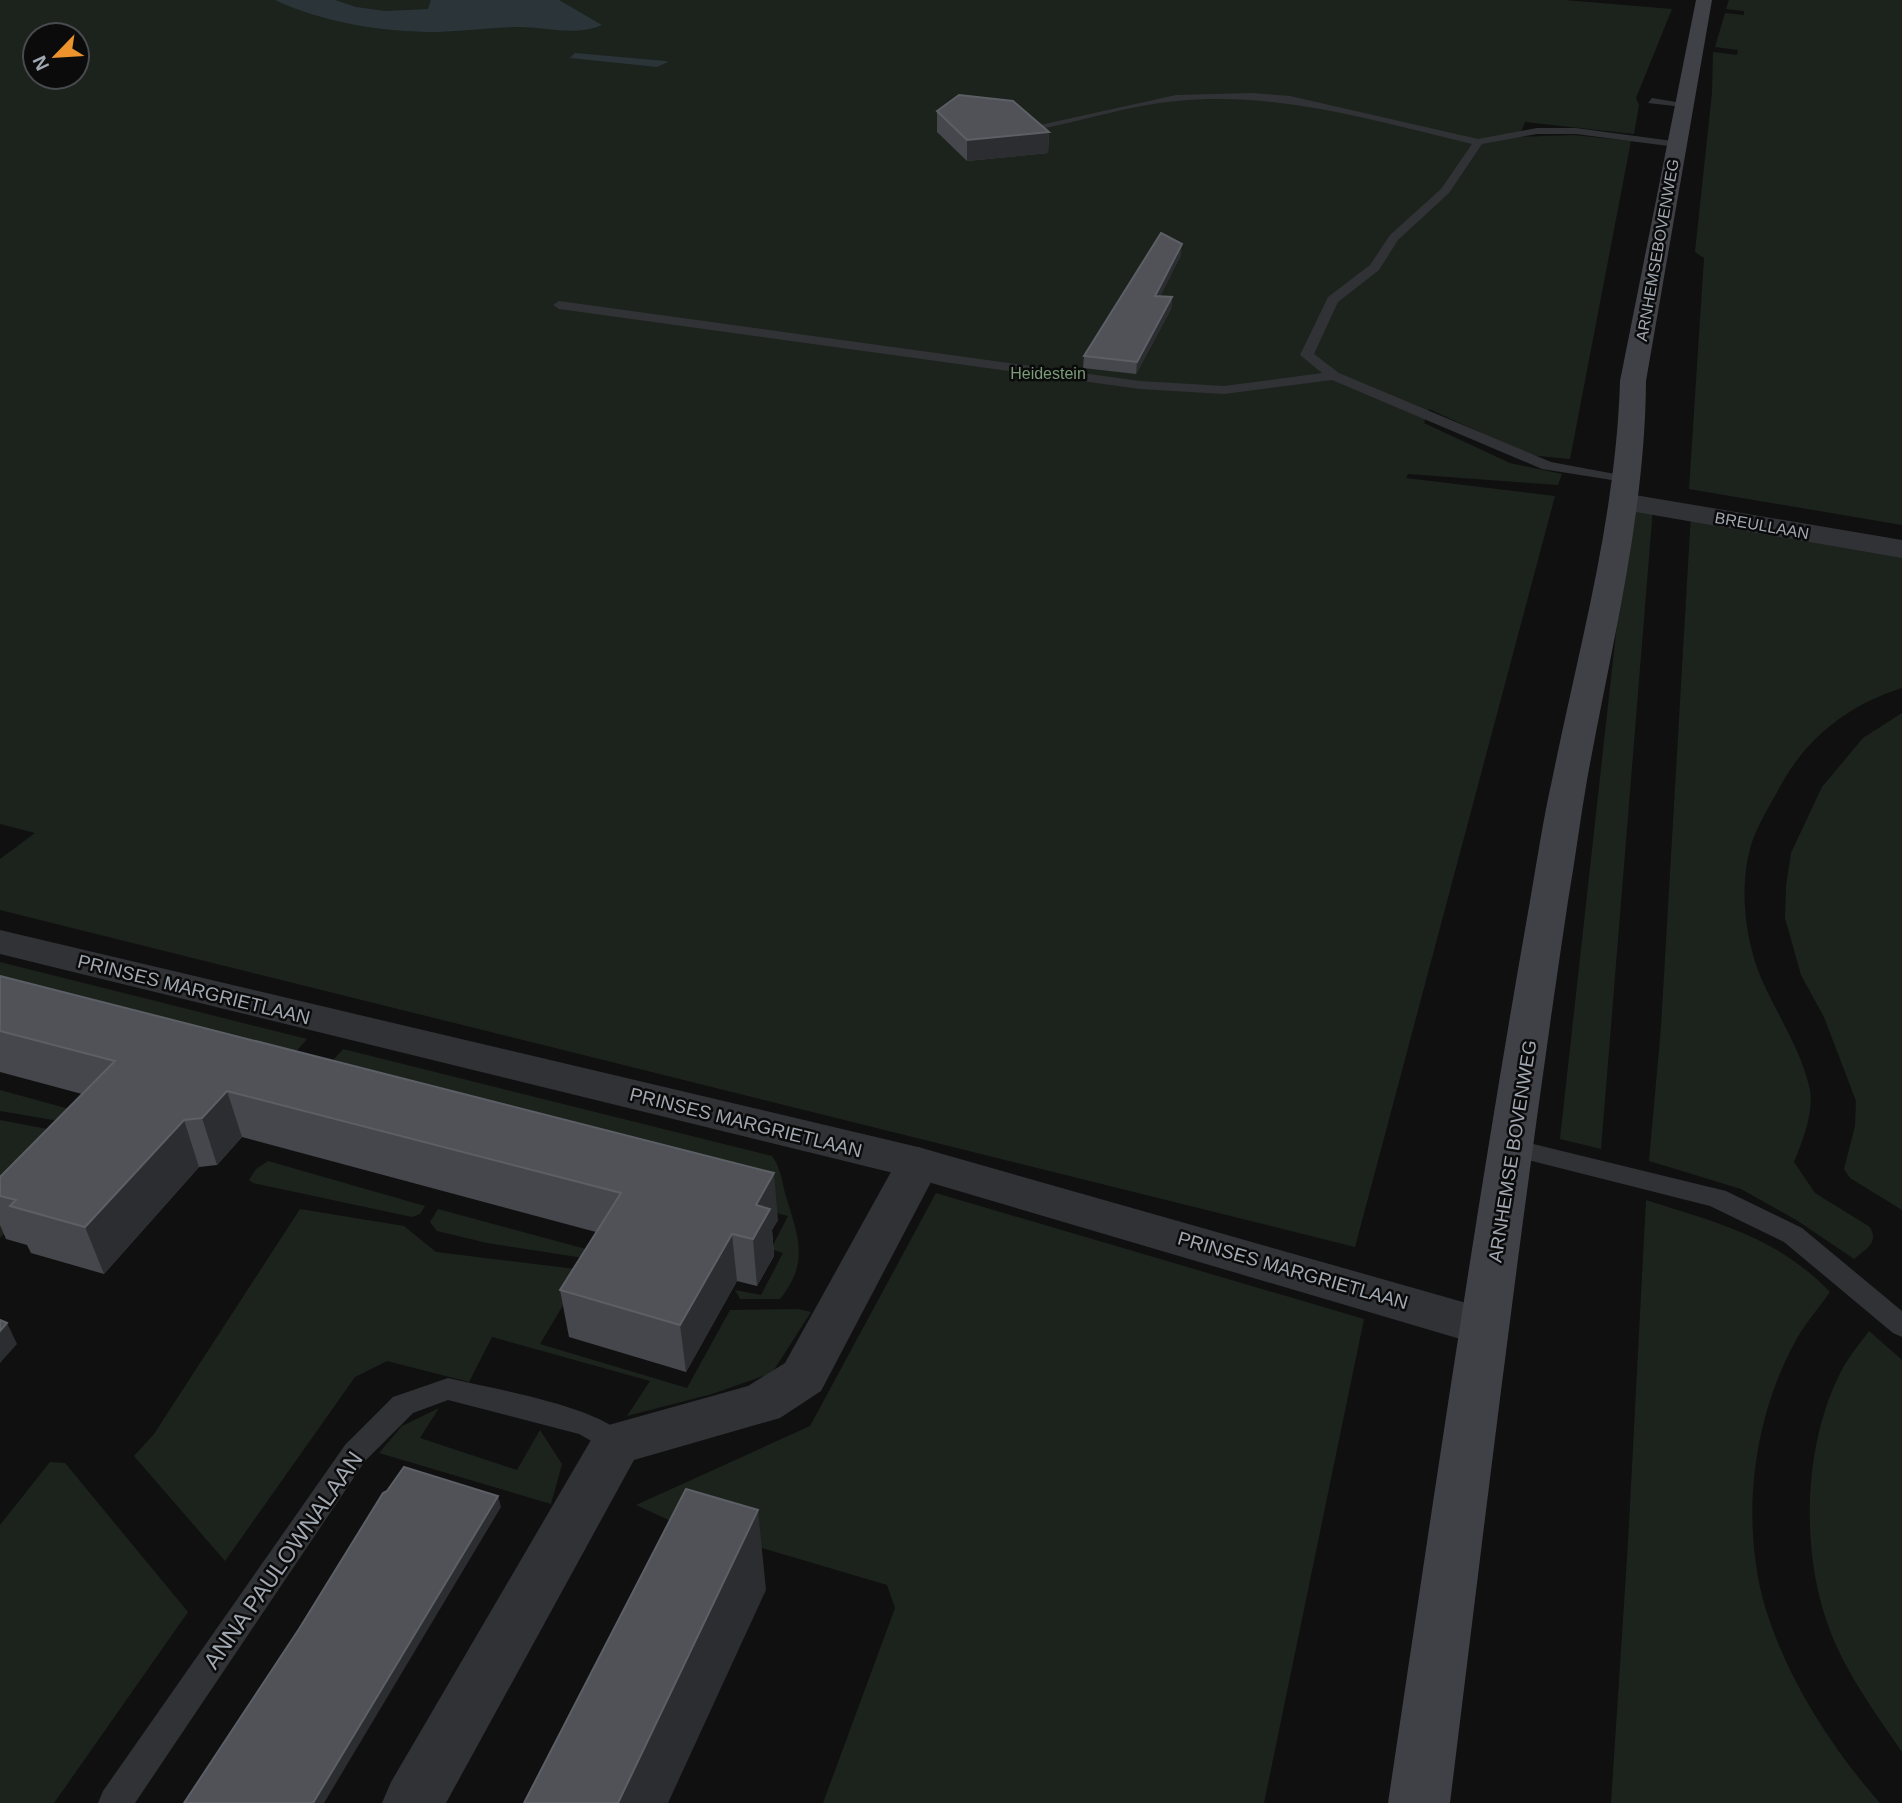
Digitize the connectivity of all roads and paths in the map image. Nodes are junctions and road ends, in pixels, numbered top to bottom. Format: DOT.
graph roads {
  1 [pos="1704,0"];
  2 [pos="1652,101"];
  3 [pos="1683,104"];
  4 [pos="1036,127"];
  5 [pos="1478,142"];
  6 [pos="1676,144"];
  7 [pos="559,305"];
  8 [pos="1334,376"];
  9 [pos="1625,491"];
  10 [pos="1902,549"];
  11 [pos="0,942"];
  12 [pos="1513,1149"];
  13 [pos="918,1163"];
  14 [pos="1902,1326"];
  15 [pos="1485,1327"];
  16 [pos="616,1443"];
  17 [pos="115,1803"];
  18 [pos="413,1803"];
  19 [pos="1419,1803"];
  1 -- 3 [label="main road, ARNHEMSEBOVENWEG"];
  2 -- 3 [label="lane"];
  3 -- 6 [label="main road, ARNHEMSEBOVENWEG"];
  4 -- 5 [label="lane"];
  5 -- 6 [label="lane"];
  5 -- 8 [label="lane"];
  6 -- 9 [label="main road, ARNHEMSEBOVENWEG"];
  7 -- 8 [label="lane"];
  8 -- 9 [label="lane"];
  9 -- 10 [label="street, BREULLAAN"];
  9 -- 12 [label="main road, ARNHEMSE BOVENWEG"];
  11 -- 13 [label="street, PRINSES MARGRIETLAAN"];
  12 -- 14 [label="lane"];
  12 -- 15 [label="main road, ARNHEMSE BOVENWEG"];
  13 -- 15 [label="street, PRINSES MARGRIETLAAN"];
  13 -- 16 [label="street"];
  15 -- 19 [label="main road, ARNHEMSE BOVENWEG"];
  16 -- 17 [label="lane, ANNA PAULOWNALAAN"];
  16 -- 18 [label="street"];
}
